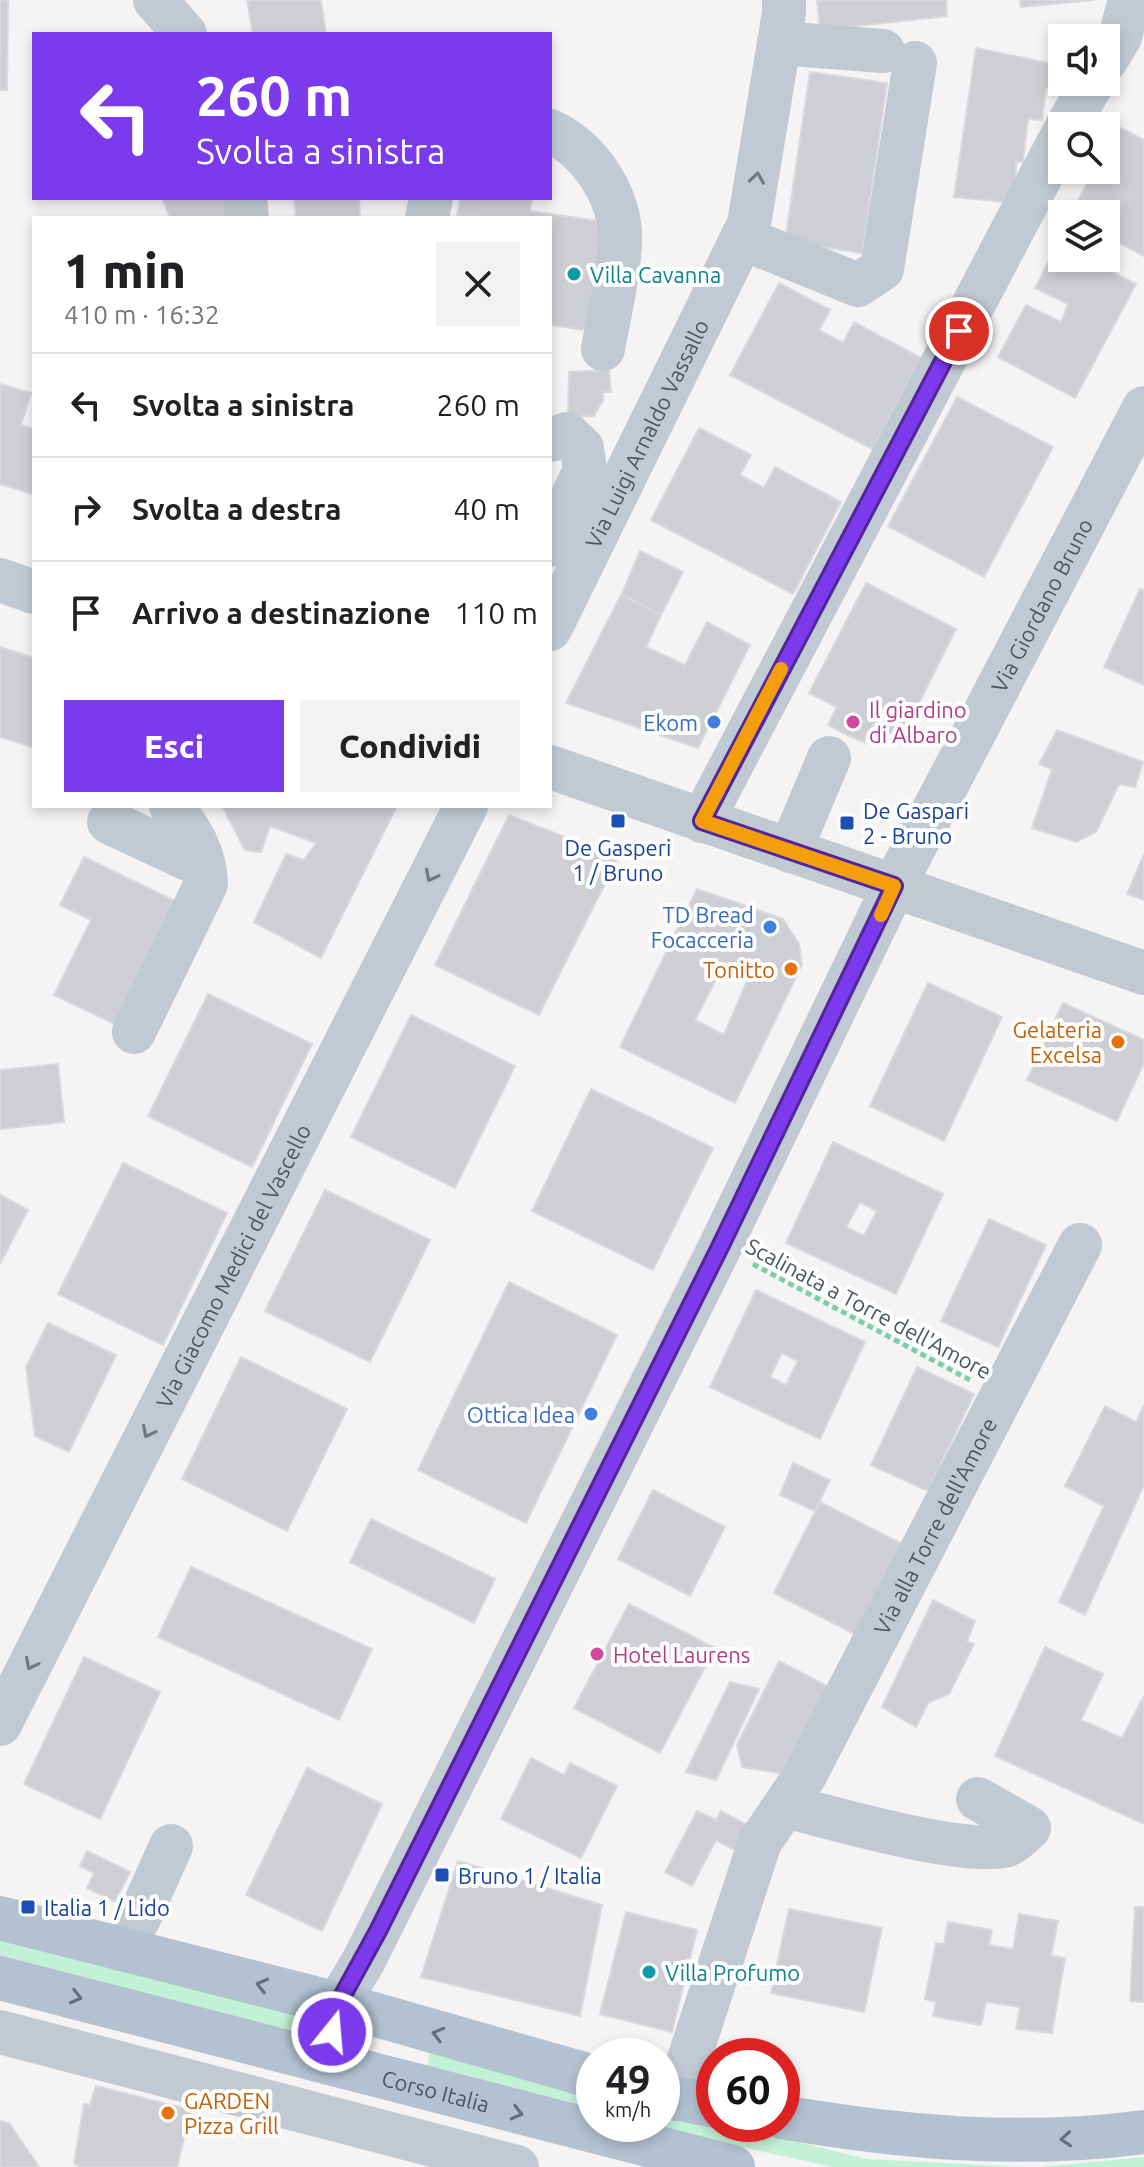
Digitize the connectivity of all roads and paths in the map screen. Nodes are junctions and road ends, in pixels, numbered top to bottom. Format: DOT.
graph roads {
  1 [pos="155,0"];
  2 [pos="784,0"];
  3 [pos="1130,0"];
  4 [pos="183,32"];
  5 [pos="1120,37"];
  6 [pos="779,43"];
  7 [pos="552,132"];
  8 [pos="1048,163"];
  9 [pos="742,238"];
  10 [pos="603,349"];
  11 [pos="1144,408"];
  12 [pos="552,439"];
  13 [pos="552,541"];
  14 [pos="0,580"];
  15 [pos="32,591"];
  16 [pos="552,625"];
  17 [pos="829,758"];
  18 [pos="552,768"];
  19 [pos="465,808"];
  20 [pos="162,817"];
  21 [pos="702,821"];
  22 [pos="109,822"];
  23 [pos="790,851"];
  24 [pos="188,859"];
  25 [pos="894,886"];
  26 [pos="1144,973"];
  27 [pos="134,1032"];
  28 [pos="1080,1245"];
  29 [pos="720,1247"];
  30 [pos="1003,1397"];
  31 [pos="0,1724"];
  32 [pos="978,1799"];
  33 [pos="785,1806"];
  34 [pos="171,1846"];
  35 [pos="0,1918"];
  36 [pos="120,1949"];
  37 [pos="0,1978"];
  38 [pos="338,2004"];
  39 [pos="0,2032"];
  40 [pos="326,2060"];
  41 [pos="576,2072"];
  42 [pos="684,2100"];
  43 [pos="800,2120"];
  44 [pos="1144,2132"];
  45 [pos="661,2158"];
  46 [pos="517,2167"];
  47 [pos="733,2167"];
  1 -- 4 [label="street"];
  2 -- 6 [label="street, Via Luigi Arnaldo Vassallo"];
  3 -- 5 [label="street"];
  9 -- 6 [label="street, Via Luigi Arnaldo Vassallo, one-way"];
  6 -- 9 [label="street"];
  7 -- 10 [label="street"];
  8 -- 21 [label="street"];
  9 -- 16 [label="street, Via Luigi Arnaldo Vassallo"];
  11 -- 25 [label="street, Via Giordano Bruno"];
  12 -- 13 [label="street, Via Luigi Arnaldo Vassallo"];
  14 -- 15 [label="street"];
  17 -- 23 [label="street"];
  18 -- 21 [label="street"];
  19 -- 31 [label="street, Via Giacomo Medici del Vascello, one-way"];
  20 -- 22 [label="street"];
  20 -- 24 [label="street"];
  20 -- 27 [label="street"];
  21 -- 23 [label="street"];
  23 -- 25 [label="street"];
  25 -- 26 [label="street"];
  25 -- 29 [label="street, Via Giordano Bruno"];
  28 -- 30 [label="street, Via alla Torre dell'Amore"];
  29 -- 30 [label="path, Scalinata a Torre dell'Amore"];
  29 -- 38 [label="street, Via Giordano Bruno"];
  30 -- 33 [label="street, Via alla Torre dell'Amore"];
  32 -- 33 [label="street"];
  33 -- 42 [label="street, Via alla Torre dell'Amore"];
  34 -- 36 [label="street"];
  35 -- 36 [label="main road"];
  38 -- 36 [label="main road, one-way"];
  37 -- 40 [label="main road, Corso Italia, one-way"];
  38 -- 40 [label="main road"];
  41 -- 38 [label="main road, one-way"];
  39 -- 46 [label="street"];
  40 -- 45 [label="main road, Corso Italia, one-way"];
  44 -- 43 [label="main road, one-way"];
  45 -- 47 [label="main road, Corso Italia"];
}
